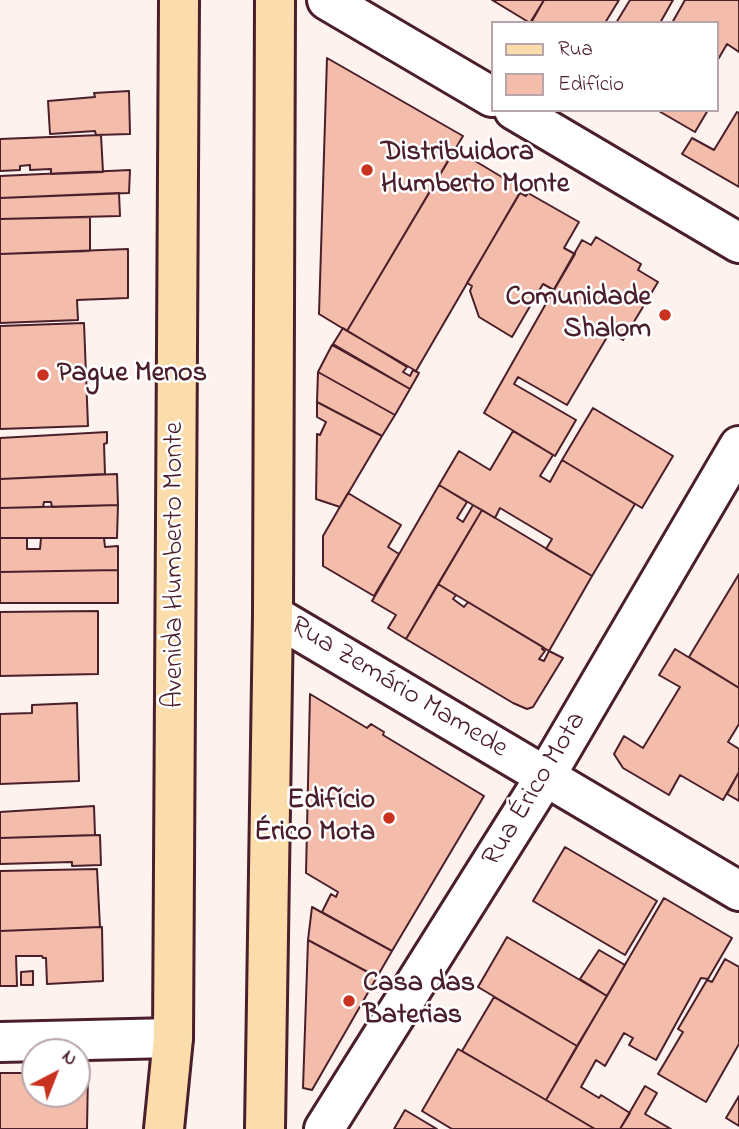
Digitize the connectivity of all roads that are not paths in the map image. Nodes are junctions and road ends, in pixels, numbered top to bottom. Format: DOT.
graph roads {
  1 [pos="179,0"];
  2 [pos="275,0"];
  3 [pos="327,0"];
  4 [pos="490,96"];
  5 [pos="517,112"];
  6 [pos="739,243"];
  7 [pos="739,446"];
  8 [pos="273,615"];
  9 [pos="545,777"];
  10 [pos="739,891"];
  11 [pos="173,1038"];
  12 [pos="0,1042"];
  13 [pos="164,1129"];
  14 [pos="265,1129"];
  15 [pos="324,1129"];
  1 -- 11 [label="main road, Avenida Humberto Monte"];
  2 -- 8 [label="main road"];
  3 -- 4 [label="street"];
  5 -- 6 [label="street"];
  7 -- 9 [label="street, Rua Érico Mota"];
  8 -- 9 [label="street, Rua Zemário Mamede"];
  8 -- 14 [label="main road"];
  9 -- 10 [label="street, Rua Zemário Mamede"];
  9 -- 15 [label="street, Rua Érico Mota"];
  11 -- 12 [label="street"];
  11 -- 13 [label="main road, Avenida Humberto Monte"];
}
